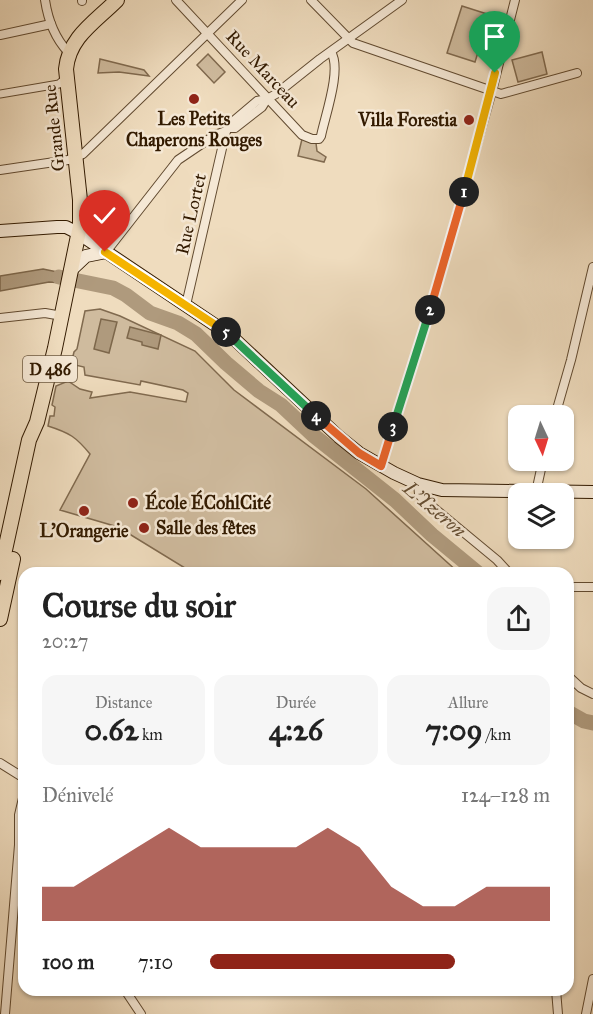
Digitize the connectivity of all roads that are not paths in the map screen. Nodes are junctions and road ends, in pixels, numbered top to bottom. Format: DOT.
graph roads {
  1 [pos="45,0"];
  2 [pos="117,0"];
  3 [pos="176,0"];
  4 [pos="242,0"];
  5 [pos="311,0"];
  6 [pos="402,0"];
  7 [pos="515,0"];
  8 [pos="51,24"];
  9 [pos="208,34"];
  10 [pos="0,35"];
  11 [pos="349,39"];
  12 [pos="68,52"];
  13 [pos="331,52"];
  14 [pos="578,73"];
  15 [pos="66,78"];
  16 [pos="492,91"];
  17 [pos="0,94"];
  18 [pos="267,99"];
  19 [pos="228,129"];
  20 [pos="75,157"];
  21 [pos="0,170"];
  22 [pos="0,231"];
  23 [pos="78,233"];
  24 [pos="105,252"];
  25 [pos="79,255"];
  26 [pos="593,269"];
  27 [pos="186,305"];
  28 [pos="62,315"];
  29 [pos="0,318"];
  30 [pos="558,405"];
  31 [pos="37,422"];
  32 [pos="381,466"];
  33 [pos="418,484"];
  34 [pos="508,491"];
  35 [pos="574,492"];
  36 [pos="593,492"];
  37 [pos="503,567"];
  38 [pos="0,573"];
  39 [pos="574,587"];
  40 [pos="593,587"];
  41 [pos="0,619"];
  42 [pos="574,682"];
  43 [pos="593,694"];
  44 [pos="0,763"];
  45 [pos="18,774"];
  46 [pos="18,866"];
  47 [pos="593,980"];
  48 [pos="129,996"];
  49 [pos="557,996"];
  50 [pos="558,1012"];
  51 [pos="4,1014"];
  52 [pos="141,1014"];
  53 [pos="585,1014"];
  1 -- 8 [label="street"];
  2 -- 12 [label="main road"];
  3 -- 9 [label="street, Rue Marceau"];
  4 -- 9 [label="street"];
  5 -- 11 [label="street"];
  6 -- 11 [label="street"];
  7 -- 16 [label="street"];
  8 -- 10 [label="street"];
  8 -- 12 [label="street"];
  9 -- 18 [label="street, Rue Marceau"];
  9 -- 20 [label="street"];
  11 -- 13 [label="street"];
  11 -- 16 [label="street"];
  12 -- 15 [label="main road, Grande Rue / D 486"];
  13 -- 18 [label="street"];
  13 -- 18 [label="street, Rue Marceau"];
  14 -- 16 [label="street"];
  15 -- 17 [label="street"];
  15 -- 20 [label="main road, Grande Rue / D 486"];
  16 -- 32 [label="street"];
  18 -- 19 [label="street"];
  19 -- 24 [label="street"];
  19 -- 27 [label="street, Rue Lortet"];
  20 -- 21 [label="street"];
  20 -- 23 [label="main road, Grande Rue / D 486"];
  22 -- 23 [label="main road"];
  23 -- 24 [label="main road"];
  23 -- 25 [label="main road, Grande Rue / D 486"];
  24 -- 25 [label="main road"];
  24 -- 27 [label="main road"];
  25 -- 28 [label="main road, Grande Rue / D 486"];
  26 -- 30 [label="street"];
  27 -- 32 [label="main road"];
  28 -- 29 [label="street"];
  28 -- 31 [label="main road, D 486"];
  31 -- 38 [label="main road, D 486"];
  31 -- 41 [label="main road, D 486"];
  32 -- 33 [label="main road"];
  33 -- 34 [label="main road"];
  33 -- 37 [label="street"];
  35 -- 36 [label="main road"];
  39 -- 40 [label="street"];
  42 -- 43 [label="street"];
  44 -- 45 [label="street"];
  46 -- 51 [label="street"];
  47 -- 53 [label="street"];
  48 -- 52 [label="street"];
  49 -- 50 [label="street"];
}
